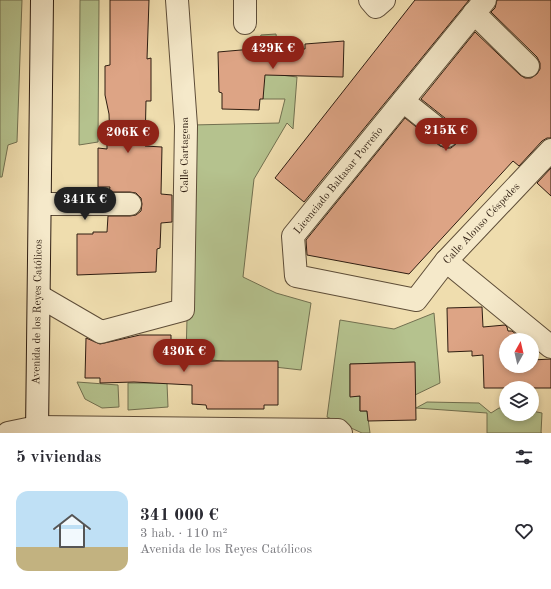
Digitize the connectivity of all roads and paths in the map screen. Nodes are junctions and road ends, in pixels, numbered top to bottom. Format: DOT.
graph roads {
  1 [pos="42,0"];
  2 [pos="178,0"];
  3 [pos="245,0"];
  4 [pos="480,7"];
  5 [pos="245,24"];
  6 [pos="528,66"];
  7 [pos="403,101"];
  8 [pos="447,136"];
  9 [pos="551,150"];
  10 [pos="40,204"];
  11 [pos="130,204"];
  12 [pos="446,261"];
  13 [pos="39,296"];
  14 [pos="416,300"];
  15 [pos="551,347"];
  16 [pos="37,430"];
  17 [pos="293,431"];
  18 [pos="8,433"];
  19 [pos="341,433"];
  1 -- 10 [label="street, Avenida de los Reyes Católicos"];
  2 -- 13 [label="street, Calle Cartagena"];
  3 -- 5 [label="street"];
  4 -- 6 [label="street"];
  4 -- 7 [label="street, Licenciado Baltasar Porreño"];
  7 -- 8 [label="street"];
  7 -- 14 [label="street, Licenciado Baltasar Porreño"];
  9 -- 12 [label="street, Calle Alonso Céspedes"];
  10 -- 11 [label="street"];
  10 -- 13 [label="street, Avenida de los Reyes Católicos"];
  12 -- 14 [label="street, Calle Alonso Céspedes"];
  12 -- 15 [label="street"];
  13 -- 16 [label="street, Avenida de los Reyes Católicos"];
  16 -- 17 [label="street"];
  16 -- 18 [label="street"];
  17 -- 19 [label="street"];
}
